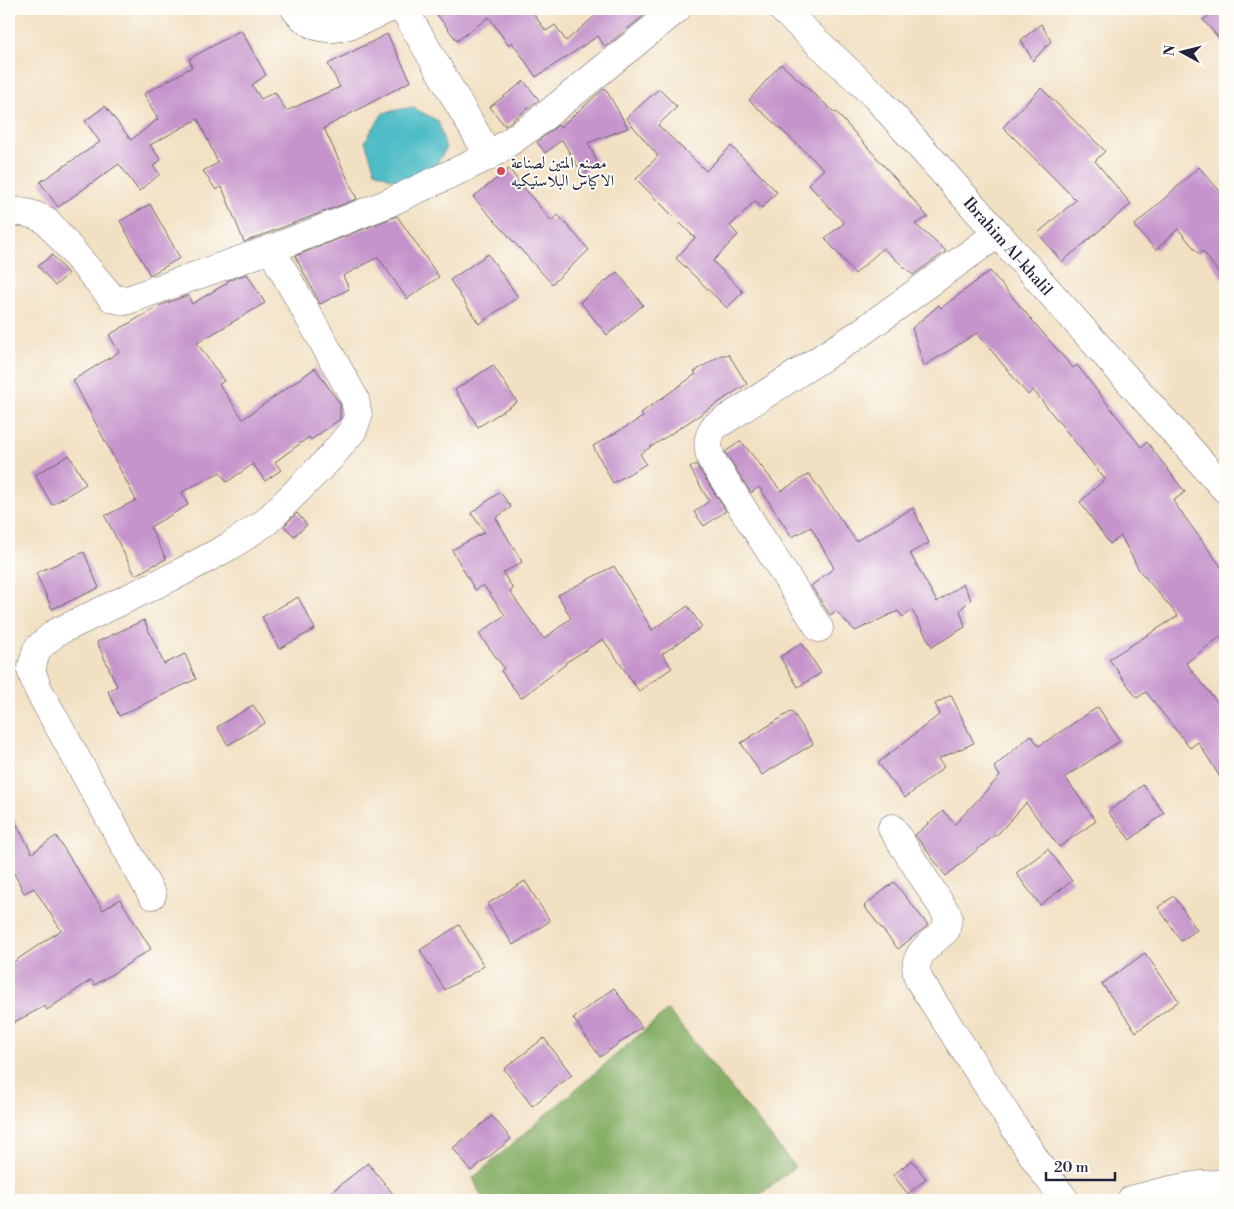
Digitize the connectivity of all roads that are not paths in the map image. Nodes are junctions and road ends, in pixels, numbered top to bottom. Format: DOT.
graph roads {
  1 [pos="294,9"];
  2 [pos="388,9"];
  3 [pos="398,9"];
  4 [pos="677,9"];
  5 [pos="782,9"];
  6 [pos="490,156"];
  7 [pos="9,212"];
  8 [pos="997,234"];
  9 [pos="271,249"];
  10 [pos="1225,489"];
  11 [pos="819,628"];
  12 [pos="892,828"];
  13 [pos="152,895"];
  14 [pos="1225,1184"];
  15 [pos="1065,1200"];
  16 [pos="1131,1200"];
  1 -- 2 [label="street"];
  3 -- 6 [label="street"];
  4 -- 6 [label="street"];
  5 -- 8 [label="street, Ibrahim Al-khalil"];
  6 -- 9 [label="street"];
  7 -- 9 [label="street"];
  8 -- 10 [label="street, Ibrahim Al-khalil"];
  8 -- 11 [label="street"];
  9 -- 13 [label="street"];
  12 -- 15 [label="street"];
  14 -- 16 [label="street"];
}
